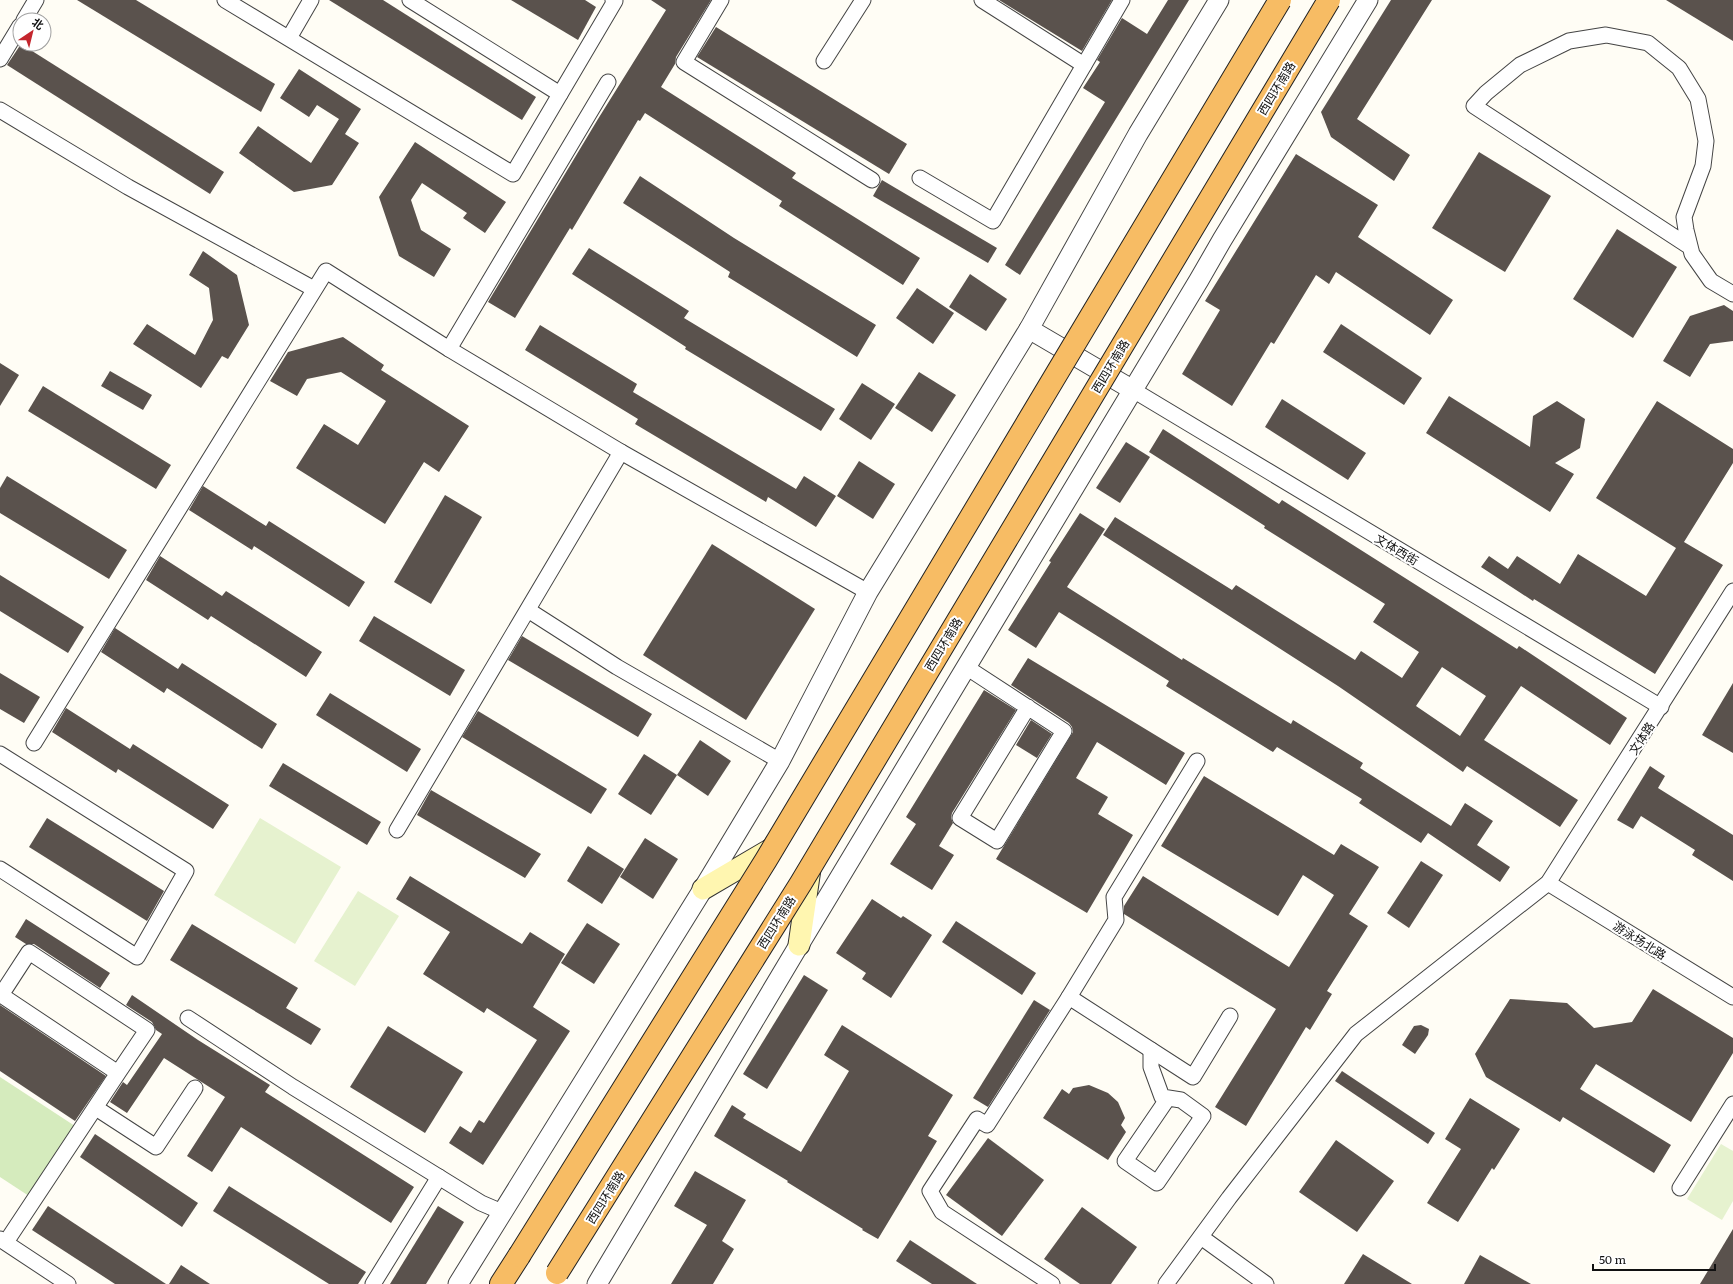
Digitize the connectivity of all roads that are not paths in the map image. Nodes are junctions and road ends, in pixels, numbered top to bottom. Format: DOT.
graph roads {
  1 [pos="36,0"];
  2 [pos="225,0"];
  3 [pos="312,0"];
  4 [pos="410,0"];
  5 [pos="613,0"];
  6 [pos="721,0"];
  7 [pos="863,0"];
  8 [pos="982,0"];
  9 [pos="1122,0"];
  10 [pos="1219,0"];
  11 [pos="1280,0"];
  12 [pos="1329,0"];
  13 [pos="1368,0"];
  14 [pos="29,12"];
  15 [pos="289,38"];
  16 [pos="12,39"];
  17 [pos="0,58"];
  18 [pos="824,61"];
  19 [pos="1084,65"];
  20 [pos="608,82"];
  21 [pos="560,94"];
  22 [pos="0,110"];
  23 [pos="920,178"];
  24 [pos="872,180"];
  25 [pos="1690,247"];
  26 [pos="314,289"];
  27 [pos="1733,294"];
  28 [pos="1029,329"];
  29 [pos="449,348"];
  30 [pos="1070,352"];
  31 [pos="1106,373"];
  32 [pos="1133,390"];
  33 [pos="622,452"];
  34 [pos="1733,591"];
  35 [pos="868,592"];
  36 [pos="528,610"];
  37 [pos="966,667"];
  38 [pos="1028,707"];
  39 [pos="1661,707"];
  40 [pos="34,743"];
  41 [pos="0,754"];
  42 [pos="780,761"];
  43 [pos="1198,761"];
  44 [pos="396,830"];
  45 [pos="0,869"];
  46 [pos="1548,883"];
  47 [pos="703,889"];
  48 [pos="799,945"];
  49 [pos="1070,997"];
  50 [pos="1733,997"];
  51 [pos="1230,1016"];
  52 [pos="188,1018"];
  53 [pos="1151,1050"];
  54 [pos="118,1073"];
  55 [pos="194,1088"];
  56 [pos="1168,1098"];
  57 [pos="1733,1104"];
  58 [pos="96,1108"];
  59 [pos="439,1177"];
  60 [pos="1680,1188"];
  61 [pos="502,1212"];
  62 [pos="1201,1237"];
  63 [pos="3,1241"];
  64 [pos="553,1279"];
  65 [pos="68,1284"];
  66 [pos="373,1284"];
  67 [pos="458,1284"];
  68 [pos="501,1284"];
  69 [pos="597,1284"];
  70 [pos="1052,1284"];
  71 [pos="1166,1284"];
  72 [pos="1266,1284"];
  1 -- 14 [label="street"];
  2 -- 15 [label="street"];
  3 -- 15 [label="street"];
  4 -- 21 [label="street"];
  5 -- 21 [label="street"];
  6 -- 24 [label="street"];
  7 -- 18 [label="street"];
  8 -- 19 [label="street"];
  9 -- 19 [label="street"];
  10 -- 28 [label="street"];
  11 -- 30 [label="main road"];
  11 -- 68 [label="highway, bridge"];
  12 -- 31 [label="main road, 西四环南路"];
  12 -- 64 [label="highway, 西四环南路, bridge"];
  13 -- 32 [label="street, 西四环南路"];
  15 -- 21 [label="street"];
  16 -- 17 [label="street"];
  19 -- 23 [label="street"];
  20 -- 29 [label="street"];
  22 -- 26 [label="street"];
  25 -- 25 [label="street"];
  25 -- 27 [label="street"];
  26 -- 29 [label="street"];
  26 -- 40 [label="street"];
  28 -- 30 [label="street"];
  28 -- 35 [label="street"];
  29 -- 33 [label="street"];
  30 -- 31 [label="street"];
  30 -- 47 [label="main road"];
  31 -- 32 [label="street"];
  31 -- 48 [label="main road, 西四环南路"];
  32 -- 37 [label="street, 西四环南路"];
  32 -- 39 [label="street, 文体西街"];
  33 -- 35 [label="street"];
  33 -- 36 [label="street"];
  34 -- 39 [label="street, 文体路"];
  35 -- 42 [label="street"];
  36 -- 42 [label="street"];
  36 -- 44 [label="street"];
  37 -- 38 [label="street"];
  37 -- 48 [label="street, 西四环南路"];
  38 -- 38 [label="street"];
  39 -- 46 [label="street, 文体路"];
  41 -- 45 [label="street"];
  42 -- 47 [label="street"];
  43 -- 49 [label="street"];
  46 -- 50 [label="street, 游泳场北路"];
  46 -- 62 [label="street, 文体路"];
  47 -- 61 [label="street"];
  48 -- 69 [label="street, 西四环南路"];
  49 -- 53 [label="street"];
  49 -- 70 [label="street"];
  51 -- 53 [label="street"];
  52 -- 59 [label="street"];
  53 -- 56 [label="street"];
  54 -- 54 [label="street"];
  54 -- 58 [label="street"];
  55 -- 58 [label="street"];
  56 -- 56 [label="street"];
  57 -- 60 [label="street"];
  58 -- 63 [label="street"];
  59 -- 61 [label="street"];
  59 -- 66 [label="street"];
  61 -- 67 [label="street"];
  62 -- 71 [label="street, 文体路"];
  62 -- 72 [label="street"];
  63 -- 65 [label="street"];
}
